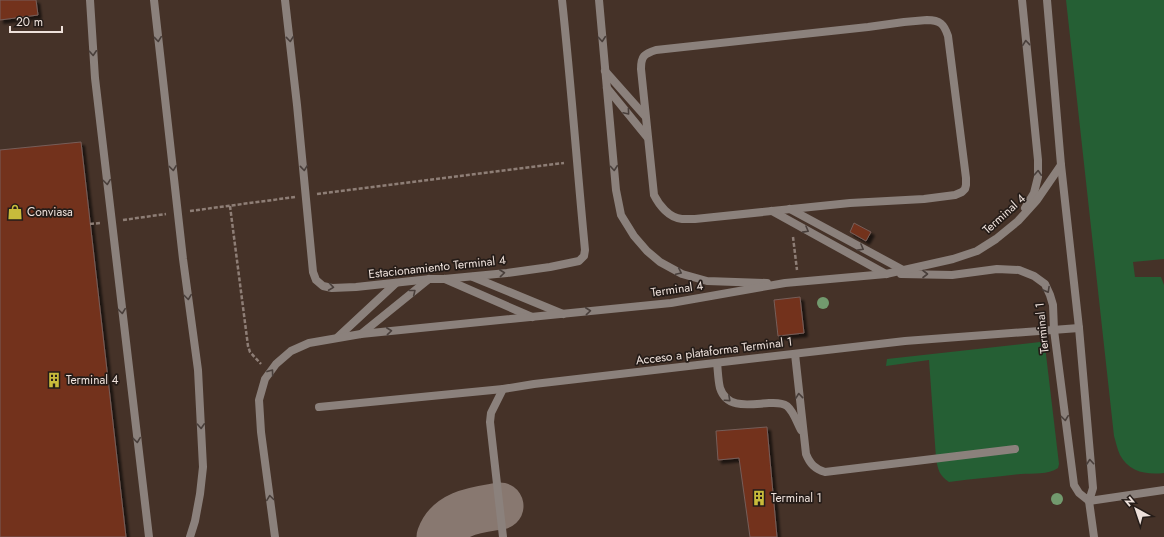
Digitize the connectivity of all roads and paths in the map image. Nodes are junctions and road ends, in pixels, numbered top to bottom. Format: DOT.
graph roads {
  1 [pos="90,0"];
  2 [pos="154,0"];
  3 [pos="286,0"];
  4 [pos="562,0"];
  5 [pos="599,0"];
  6 [pos="1022,0"];
  7 [pos="1047,0"];
  8 [pos="605,71"];
  9 [pos="607,88"];
  10 [pos="645,116"];
  11 [pos="647,137"];
  12 [pos="577,161"];
  13 [pos="1061,165"];
  14 [pos="306,196"];
  15 [pos="230,206"];
  16 [pos="790,209"];
  17 [pos="772,211"];
  18 [pos="178,213"];
  19 [pos="112,221"];
  20 [pos="1018,221"];
  21 [pos="90,224"];
  22 [pos="792,232"];
  23 [pos="903,270"];
  24 [pos="886,274"];
  25 [pos="472,276"];
  26 [pos="430,278"];
  27 [pos="444,279"];
  28 [pos="799,282"];
  29 [pos="396,283"];
  30 [pos="785,283"];
  31 [pos="563,314"];
  32 [pos="532,317"];
  33 [pos="1078,328"];
  34 [pos="1054,330"];
  35 [pos="361,334"];
  36 [pos="338,337"];
  37 [pos="795,354"];
  38 [pos="717,363"];
  39 [pos="270,373"];
  40 [pos="503,389"];
  41 [pos="319,407"];
  42 [pos="804,435"];
  43 [pos="1015,449"];
  44 [pos="1164,490"];
  45 [pos="1090,501"];
  46 [pos="149,537"];
  47 [pos="190,537"];
  48 [pos="274,537"];
  49 [pos="503,537"];
  50 [pos="1094,537"];
  1 -- 19 [label="street, one-way"];
  2 -- 18 [label="street, one-way"];
  3 -- 14 [label="street, Estacionamiento Terminal 4, one-way"];
  4 -- 12 [label="street, Estacionamiento Terminal 4"];
  5 -- 8 [label="street, one-way"];
  20 -- 6 [label="street, one-way"];
  7 -- 13 [label="street"];
  8 -- 9 [label="street"];
  8 -- 10 [label="street"];
  9 -- 11 [label="street, one-way"];
  9 -- 30 [label="street, one-way"];
  10 -- 11 [label="street"];
  10 -- 16 [label="street"];
  11 -- 17 [label="street"];
  12 -- 14 [label="path"];
  25 -- 12 [label="street, Estacionamiento Terminal 4, one-way"];
  13 -- 20 [label="street, Terminal 4"];
  13 -- 33 [label="street"];
  14 -- 15 [label="path"];
  14 -- 29 [label="street, Estacionamiento Terminal 4, one-way"];
  15 -- 18 [label="path"];
  15 -- 39 [label="path"];
  16 -- 17 [label="street"];
  16 -- 23 [label="street, one-way"];
  17 -- 24 [label="street, one-way"];
  18 -- 19 [label="path"];
  18 -- 47 [label="street, one-way"];
  19 -- 21 [label="path"];
  19 -- 46 [label="street, one-way"];
  20 -- 23 [label="street, Terminal 4"];
  22 -- 28 [label="path"];
  23 -- 24 [label="street, Terminal 4"];
  24 -- 28 [label="street, Terminal 4"];
  24 -- 34 [label="street, Terminal 1, one-way"];
  25 -- 27 [label="street, Estacionamiento Terminal 4"];
  25 -- 31 [label="street"];
  26 -- 27 [label="street, Estacionamiento Terminal 4"];
  26 -- 29 [label="street, Estacionamiento Terminal 4"];
  35 -- 26 [label="street, one-way"];
  27 -- 32 [label="street"];
  28 -- 30 [label="street, Terminal 4"];
  29 -- 36 [label="street"];
  31 -- 30 [label="street, Terminal 4, one-way"];
  31 -- 32 [label="street, Terminal 4"];
  35 -- 32 [label="street, Terminal 4, one-way"];
  33 -- 34 [label="street, Acceso a plataforma Terminal 1"];
  45 -- 33 [label="street, one-way"];
  34 -- 37 [label="street, Acceso a plataforma Terminal 1"];
  34 -- 45 [label="street, Terminal 1, one-way"];
  35 -- 36 [label="street, Terminal 4"];
  39 -- 36 [label="street, Terminal 4, one-way"];
  37 -- 38 [label="street, Acceso a plataforma Terminal 1"];
  42 -- 37 [label="street, one-way"];
  38 -- 40 [label="street, Acceso a plataforma Terminal 1"];
  38 -- 42 [label="street, one-way"];
  48 -- 39 [label="street, Terminal 4, one-way"];
  40 -- 41 [label="street, Acceso a plataforma Terminal 1"];
  40 -- 49 [label="street"];
  42 -- 43 [label="street"];
  44 -- 45 [label="street"];
  45 -- 50 [label="street"];
}
